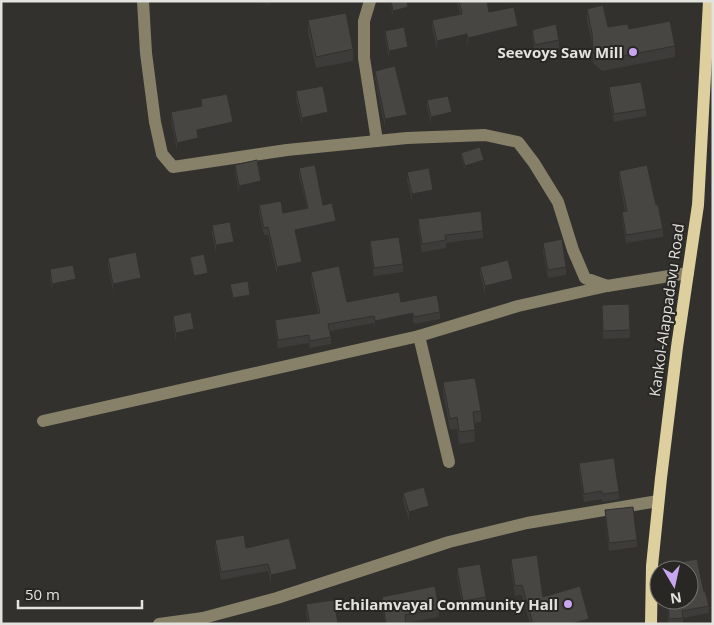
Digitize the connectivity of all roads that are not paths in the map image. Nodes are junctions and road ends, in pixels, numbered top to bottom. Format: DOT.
graph roads {
  1 [pos="143,1"];
  2 [pos="370,1"];
  3 [pos="709,1"];
  4 [pos="377,141"];
  5 [pos="688,273"];
  6 [pos="607,286"];
  7 [pos="419,336"];
  8 [pos="43,421"];
  9 [pos="449,462"];
  10 [pos="658,501"];
  11 [pos="159,624"];
  12 [pos="651,624"];
  1 -- 4 [label="street"];
  2 -- 4 [label="street"];
  3 -- 5 [label="main road, Kankol-Alappadavu Road"];
  4 -- 6 [label="street"];
  5 -- 6 [label="street"];
  5 -- 10 [label="main road, Kankol-Alappadavu Road"];
  6 -- 7 [label="street"];
  7 -- 8 [label="street"];
  7 -- 9 [label="street"];
  10 -- 11 [label="street"];
  10 -- 12 [label="main road, Kankol-Alappadavu Road"];
}
